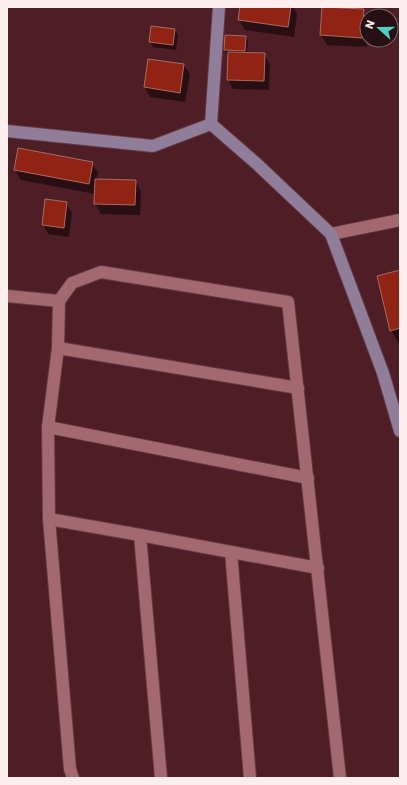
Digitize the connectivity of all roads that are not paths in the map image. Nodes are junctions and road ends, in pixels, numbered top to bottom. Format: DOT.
graph roads {
  1 [pos="219,7"];
  2 [pos="211,124"];
  3 [pos="7,131"];
  4 [pos="400,220"];
  5 [pos="331,234"];
  6 [pos="7,296"];
  7 [pos="59,301"];
  8 [pos="58,348"];
  9 [pos="298,388"];
  10 [pos="48,427"];
  11 [pos="400,431"];
  12 [pos="308,478"];
  13 [pos="49,519"];
  14 [pos="140,535"];
  15 [pos="231,552"];
  16 [pos="318,568"];
  17 [pos="73,778"];
  18 [pos="160,778"];
  19 [pos="250,778"];
  20 [pos="340,778"];
  1 -- 2 [label="street"];
  2 -- 3 [label="street"];
  2 -- 5 [label="street"];
  4 -- 5 [label="street"];
  5 -- 11 [label="street"];
  6 -- 7 [label="street"];
  7 -- 8 [label="street"];
  7 -- 9 [label="street"];
  8 -- 9 [label="street"];
  8 -- 10 [label="street"];
  9 -- 12 [label="street"];
  10 -- 12 [label="street"];
  10 -- 13 [label="street"];
  12 -- 16 [label="street"];
  13 -- 14 [label="street"];
  13 -- 17 [label="street"];
  14 -- 15 [label="street"];
  14 -- 18 [label="street"];
  15 -- 16 [label="street"];
  15 -- 19 [label="street"];
  16 -- 20 [label="street"];
}
